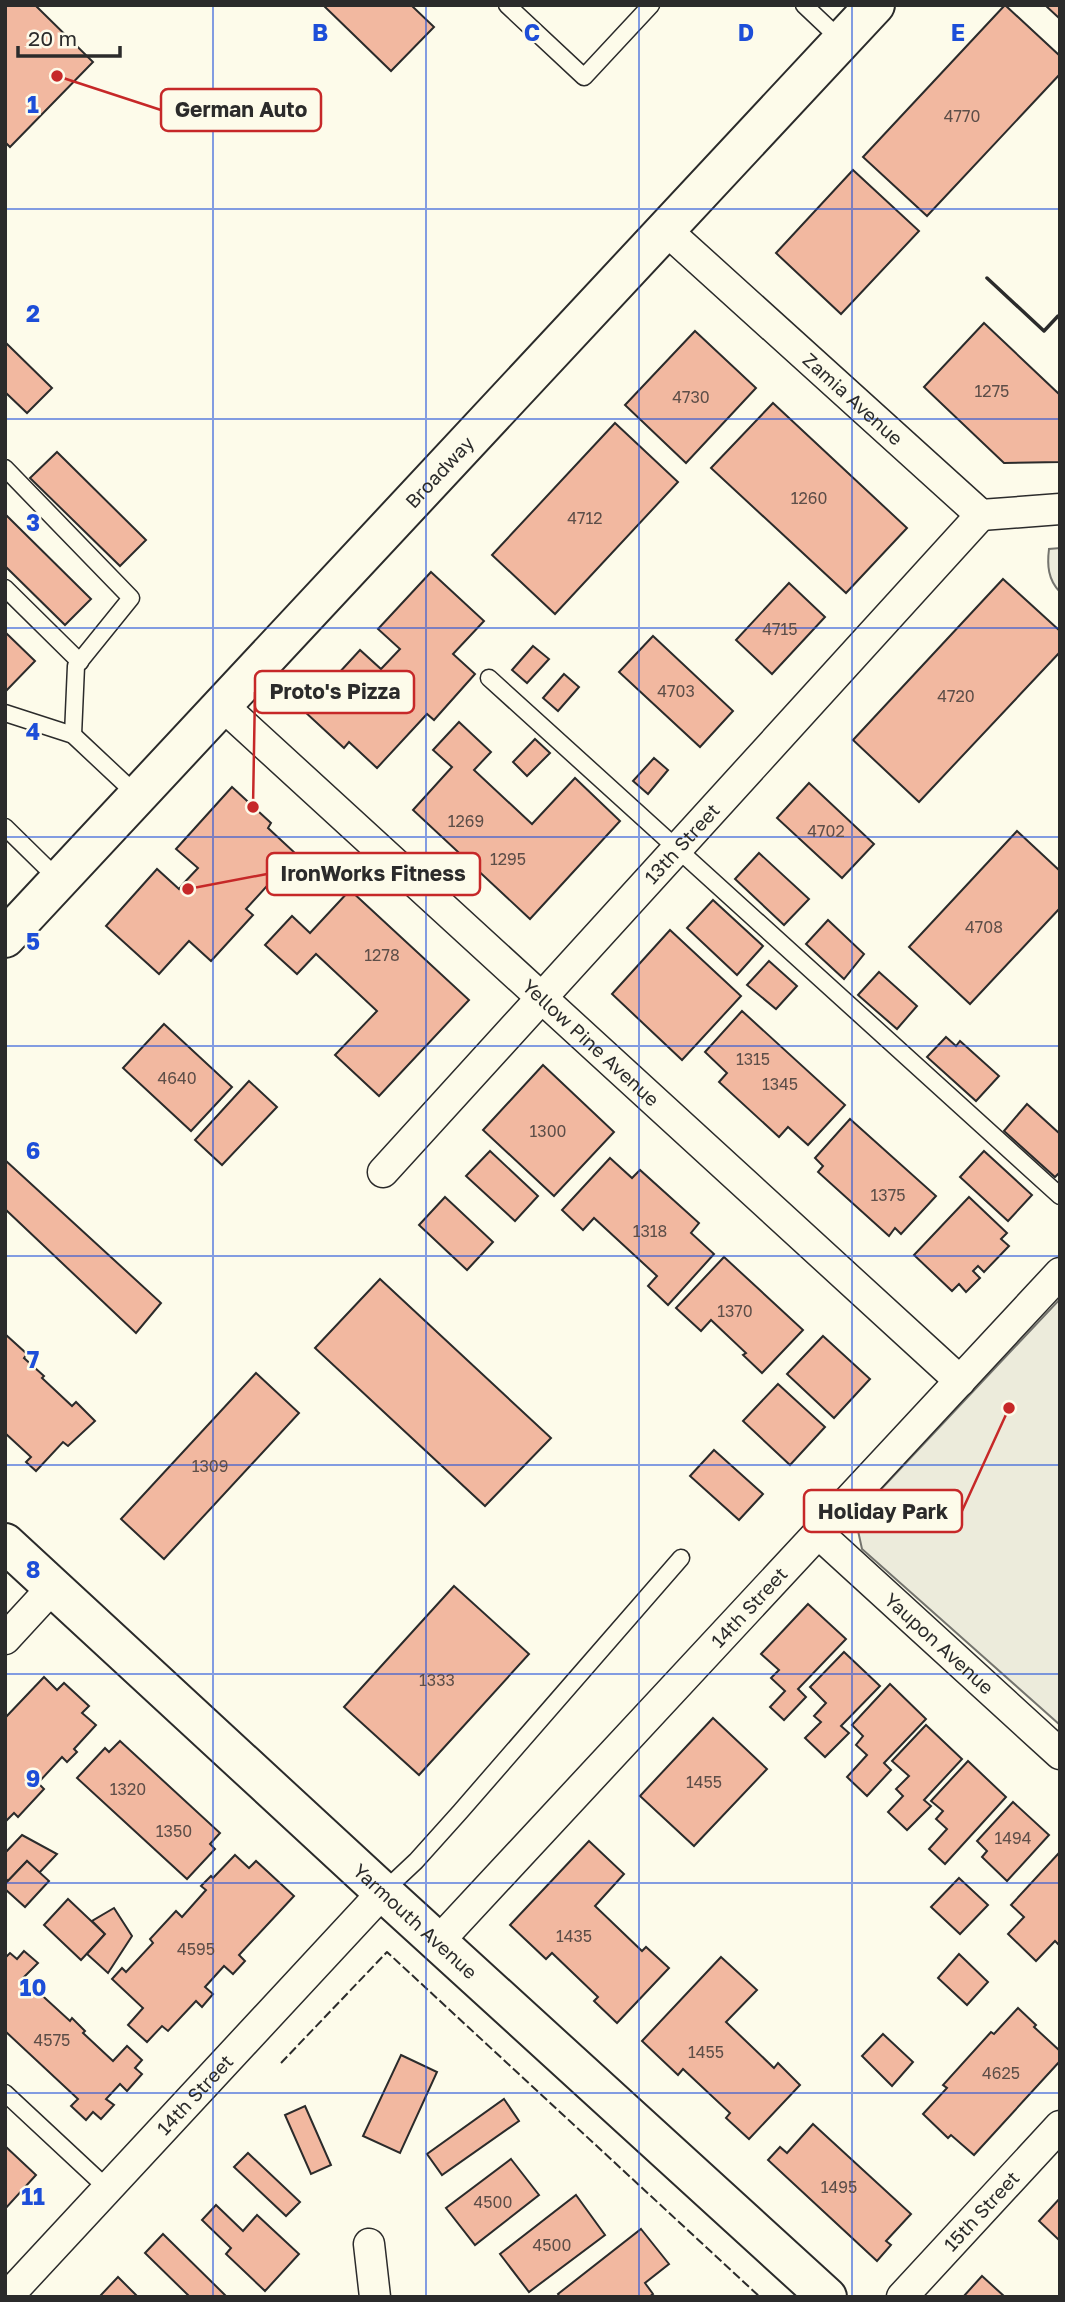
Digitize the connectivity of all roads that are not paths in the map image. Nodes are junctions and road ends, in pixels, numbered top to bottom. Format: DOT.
graph roads {
  1 [pos="506,5"];
  2 [pos="650,5"];
  3 [pos="804,5"];
  4 [pos="875,5"];
  5 [pos="842,41"];
  6 [pos="666,230"];
  7 [pos="5,468"];
  8 [pos="1060,509"];
  9 [pos="981,516"];
  10 [pos="5,588"];
  11 [pos="80,662"];
  12 [pos="489,678"];
  13 [pos="222,705"];
  14 [pos="5,713"];
  15 [pos="73,735"];
  16 [pos="138,796"];
  17 [pos="5,827"];
  18 [pos="676,850"];
  19 [pos="59,880"];
  20 [pos="5,938"];
  21 [pos="542,998"];
  22 [pos="383,1172"];
  23 [pos="1060,1196"];
  24 [pos="1060,1273"];
  25 [pos="960,1381"];
  26 [pos="817,1534"];
  27 [pos="5,1543"];
  28 [pos="681,1558"];
  29 [pos="52,1588"];
  30 [pos="5,1639"];
  31 [pos="1060,1754"];
  32 [pos="383,1892"];
  33 [pos="438,1942"];
  34 [pos="5,2093"];
  35 [pos="1060,2126"];
  36 [pos="108,2189"];
  37 [pos="369,2244"];
  38 [pos="7,2297"];
  39 [pos="375,2297"];
  40 [pos="827,2297"];
  41 [pos="902,2297"];
  1 -- 2 [label="lane"];
  3 -- 5 [label="lane"];
  4 -- 5 [label="main road, Broadway"];
  5 -- 6 [label="main road, Broadway"];
  6 -- 9 [label="street, Zamia Avenue"];
  6 -- 13 [label="main road, Broadway"];
  7 -- 11 [label="lane"];
  8 -- 9 [label="street"];
  9 -- 18 [label="street, 13th Street"];
  10 -- 11 [label="lane"];
  11 -- 15 [label="lane"];
  12 -- 18 [label="lane"];
  13 -- 16 [label="main road, Broadway"];
  13 -- 21 [label="street, Yellow Pine Avenue"];
  14 -- 15 [label="lane"];
  15 -- 16 [label="lane"];
  16 -- 19 [label="main road, Broadway"];
  17 -- 19 [label="lane"];
  18 -- 21 [label="street, 13th Street"];
  18 -- 23 [label="lane"];
  19 -- 20 [label="main road, Broadway"];
  21 -- 22 [label="street, 13th Street"];
  21 -- 25 [label="street, Yellow Pine Avenue"];
  24 -- 25 [label="street, 14th Street"];
  25 -- 26 [label="street, 14th Street"];
  26 -- 31 [label="street, Yaupon Avenue"];
  26 -- 33 [label="street, 14th Street"];
  27 -- 29 [label="main road, Yarmouth Avenue"];
  28 -- 32 [label="lane"];
  29 -- 30 [label="street"];
  29 -- 32 [label="main road, Yarmouth Avenue"];
  32 -- 33 [label="main road, Yarmouth Avenue"];
  32 -- 36 [label="street, 14th Street"];
  33 -- 40 [label="main road, Yarmouth Avenue"];
  34 -- 36 [label="lane"];
  35 -- 41 [label="street, 15th Street"];
  36 -- 38 [label="street, 14th Street"];
  37 -- 39 [label="street"];
}
